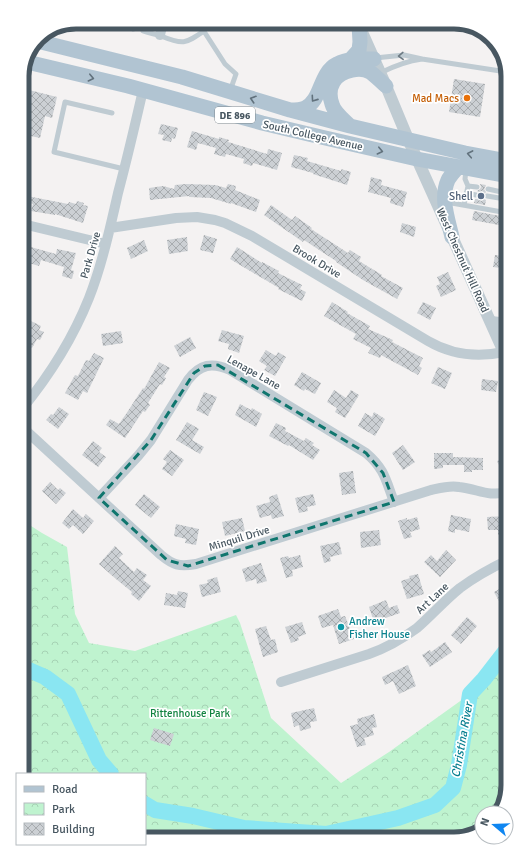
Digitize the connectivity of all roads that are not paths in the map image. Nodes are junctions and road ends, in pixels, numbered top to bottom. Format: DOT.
graph roads {
  1 [pos="161,29"];
  2 [pos="358,29"];
  3 [pos="360,29"];
  4 [pos="143,31"];
  5 [pos="204,31"];
  6 [pos="160,35"];
  7 [pos="48,39"];
  8 [pos="43,43"];
  9 [pos="56,46"];
  10 [pos="374,58"];
  11 [pos="350,60"];
  12 [pos="422,60"];
  13 [pos="31,63"];
  14 [pos="30,68"];
  15 [pos="53,69"];
  16 [pos="500,71"];
  17 [pos="383,79"];
  18 [pos="143,90"];
  19 [pos="230,91"];
  20 [pos="290,110"];
  21 [pos="112,113"];
  22 [pos="350,126"];
  23 [pos="408,139"];
  24 [pos="417,159"];
  25 [pos="501,160"];
  26 [pos="462,168"];
  27 [pos="124,169"];
  28 [pos="501,175"];
  29 [pos="468,186"];
  30 [pos="477,187"];
  31 [pos="488,189"];
  32 [pos="501,192"];
  33 [pos="466,193"];
  34 [pos="476,195"];
  35 [pos="487,196"];
  36 [pos="501,198"];
  37 [pos="445,202"];
  38 [pos="464,205"];
  39 [pos="501,212"];
  40 [pos="29,225"];
  41 [pos="110,228"];
  42 [pos="452,237"];
  43 [pos="106,244"];
  44 [pos="491,321"];
  45 [pos="501,322"];
  46 [pos="501,345"];
  47 [pos="501,356"];
  48 [pos="29,400"];
  49 [pos="29,433"];
  50 [pos="501,494"];
  51 [pos="99,498"];
  52 [pos="394,502"];
  53 [pos="501,564"];
  54 [pos="281,682"];
  1 -- 6 [label="street"];
  2 -- 11 [label="main road"];
  3 -- 10 [label="street, West Chestnut Hill Road"];
  4 -- 6 [label="lane"];
  5 -- 6 [label="lane"];
  5 -- 19 [label="lane"];
  7 -- 9 [label="main road"];
  8 -- 9 [label="main road, South College Avenue / DE 896"];
  9 -- 19 [label="main road, South College Avenue / DE 896"];
  10 -- 11 [label="main road"];
  12 -- 10 [label="lane, one-way"];
  10 -- 17 [label="street, West Chestnut Hill Road"];
  11 -- 20 [label="main road, one-way"];
  12 -- 16 [label="lane"];
  12 -- 17 [label="lane"];
  13 -- 15 [label="main road, South College Avenue"];
  14 -- 15 [label="main road, DE 896"];
  15 -- 18 [label="main road, South College Avenue / DE 896, one-way"];
  17 -- 22 [label="main road"];
  17 -- 23 [label="street, West Chestnut Hill Road"];
  18 -- 24 [label="main road, South College Avenue / DE 896, one-way"];
  18 -- 27 [label="street, Park Drive"];
  20 -- 19 [label="main road, South College Avenue / DE 896, one-way"];
  20 -- 22 [label="main road, South College Avenue / DE 896"];
  21 -- 27 [label="lane"];
  22 -- 23 [label="main road, South College Avenue / DE 896"];
  23 -- 24 [label="street, West Chestnut Hill Road"];
  25 -- 23 [label="main road, South College Avenue / DE 896, one-way"];
  24 -- 26 [label="main road, South College Avenue / DE 896"];
  24 -- 42 [label="street, West Chestnut Hill Road"];
  26 -- 28 [label="main road, South College Avenue / DE 896"];
  26 -- 29 [label="lane"];
  26 -- 37 [label="main road"];
  27 -- 41 [label="street, Park Drive"];
  29 -- 30 [label="lane"];
  29 -- 33 [label="lane"];
  31 -- 32 [label="lane"];
  33 -- 34 [label="lane"];
  33 -- 38 [label="lane"];
  35 -- 36 [label="lane"];
  37 -- 38 [label="lane"];
  37 -- 42 [label="main road"];
  38 -- 39 [label="lane"];
  40 -- 43 [label="street"];
  41 -- 43 [label="street, Park Drive"];
  41 -- 47 [label="street, Brook Drive"];
  42 -- 44 [label="street, West Chestnut Hill Road"];
  43 -- 48 [label="street, Park Drive"];
  44 -- 45 [label="street"];
  44 -- 46 [label="street, West Chestnut Hill Road"];
  49 -- 51 [label="street, Minquil Drive"];
  50 -- 52 [label="street, Minquil Drive"];
  51 -- 52 [label="street, Minquil Drive"];
  51 -- 52 [label="street, Lenape Lane"];
  53 -- 54 [label="street, Art Lane"];
}
